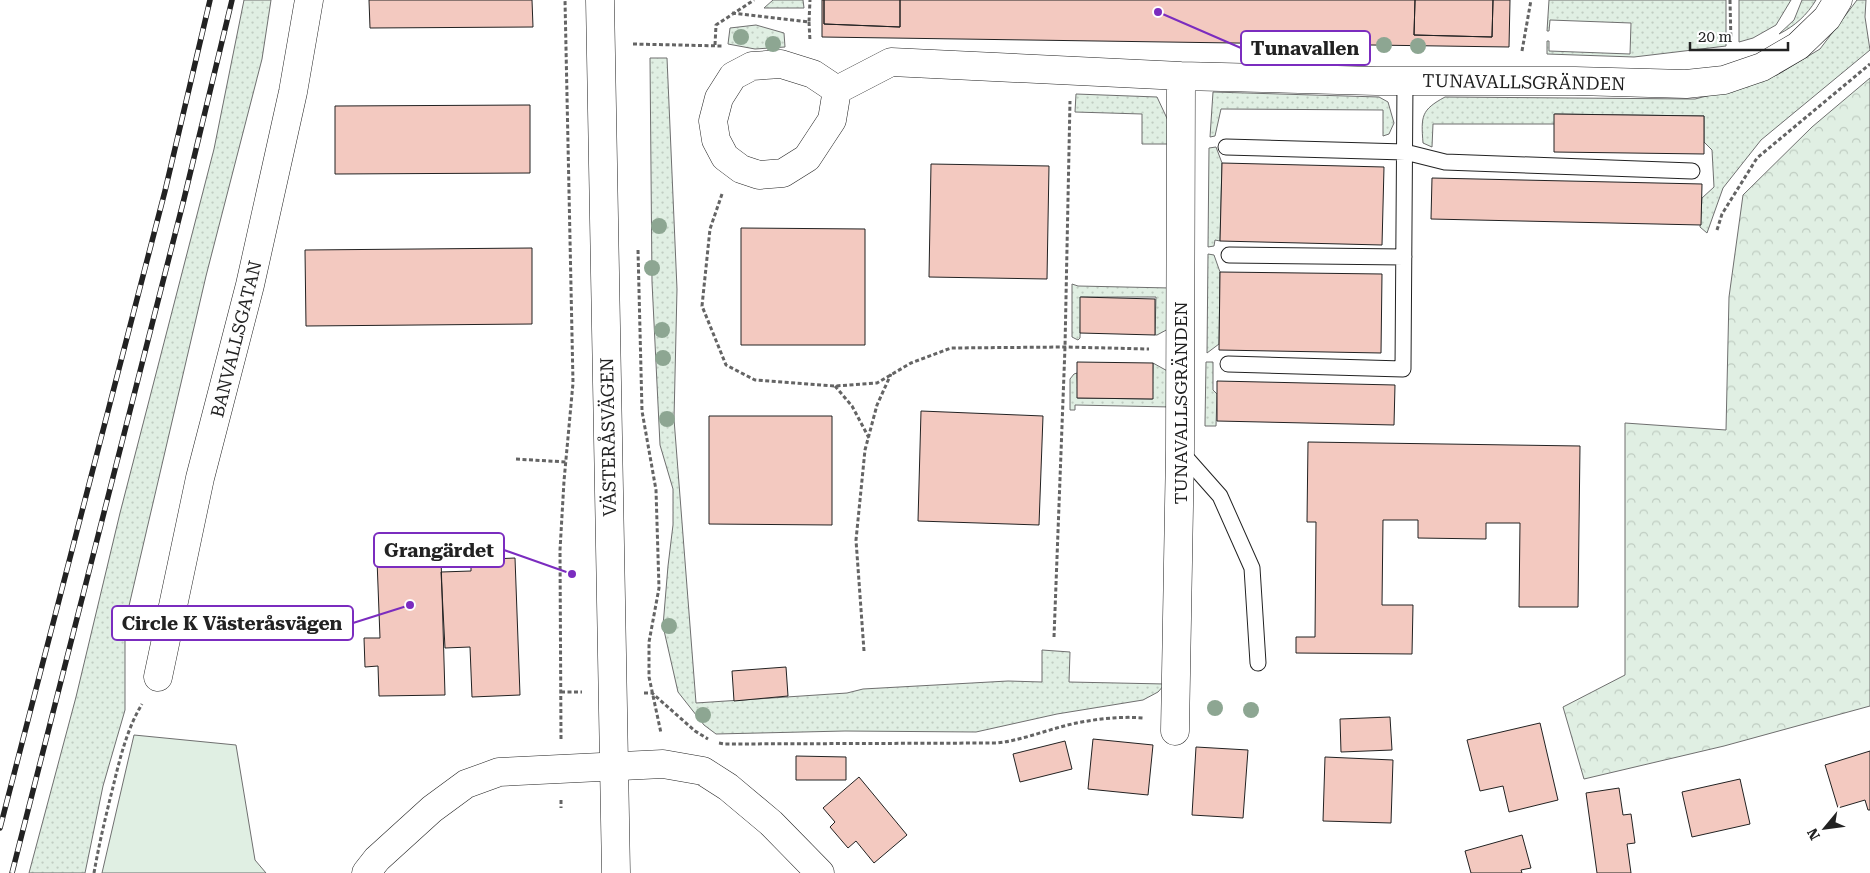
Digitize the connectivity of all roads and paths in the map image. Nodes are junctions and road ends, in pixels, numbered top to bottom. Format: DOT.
graph roads {
  1 [pos="309,0"];
  2 [pos="566,0"];
  3 [pos="600,0"];
  4 [pos="754,0"];
  5 [pos="810,0"];
  6 [pos="1532,0"];
  7 [pos="1730,0"];
  8 [pos="1838,0"];
  9 [pos="732,13"];
  10 [pos="633,35"];
  11 [pos="633,44"];
  12 [pos="715,46"];
  13 [pos="1731,52"];
  14 [pos="633,54"];
  15 [pos="1870,64"];
  16 [pos="752,66"];
  17 [pos="1071,71"];
  18 [pos="1181,76"];
  19 [pos="1405,81"];
  20 [pos="1516,81"];
  21 [pos="837,90"];
  22 [pos="1226,147"];
  23 [pos="1405,152"];
  24 [pos="733,162"];
  25 [pos="1692,171"];
  26 [pos="1717,230"];
  27 [pos="638,242"];
  28 [pos="1229,254"];
  29 [pos="1404,257"];
  30 [pos="1065,347"];
  31 [pos="1180,350"];
  32 [pos="1228,364"];
  33 [pos="892,374"];
  34 [pos="835,386"];
  35 [pos="869,439"];
  36 [pos="1180,450"];
  37 [pos="516,459"];
  38 [pos="566,462"];
  39 [pos="1054,637"];
  40 [pos="864,651"];
  41 [pos="1258,662"];
  42 [pos="158,677"];
  43 [pos="561,692"];
  44 [pos="612,693"];
  45 [pos="652,693"];
  46 [pos="1175,725"];
  47 [pos="663,764"];
  48 [pos="614,766"];
  49 [pos="561,769"];
  50 [pos="561,808"];
  51 [pos="94,873"];
  52 [pos="366,873"];
  53 [pos="616,873"];
  54 [pos="820,873"];
  1 -- 42 [label="street, BANVALLSGATAN"];
  2 -- 38 [label="path"];
  3 -- 44 [label="street, VÄSTERÅSVÄGEN"];
  4 -- 9 [label="path"];
  5 -- 9 [label="path"];
  6 -- 20 [label="path"];
  7 -- 13 [label="path"];
  8 -- 20 [label="street, TUNAVALLSGRÄNDEN"];
  9 -- 12 [label="path"];
  10 -- 11 [label="path"];
  11 -- 12 [label="path"];
  11 -- 14 [label="path"];
  12 -- 16 [label="path"];
  15 -- 26 [label="path"];
  16 -- 21 [label="street"];
  16 -- 24 [label="street"];
  17 -- 18 [label="street, TUNAVALLSGRÄNDEN"];
  17 -- 21 [label="street, TUNAVALLSGRÄNDEN"];
  17 -- 30 [label="path"];
  18 -- 19 [label="street, TUNAVALLSGRÄNDEN"];
  18 -- 31 [label="street, TUNAVALLSGRÄNDEN"];
  19 -- 20 [label="street, TUNAVALLSGRÄNDEN"];
  19 -- 23 [label="lane"];
  21 -- 24 [label="street"];
  22 -- 23 [label="lane"];
  23 -- 25 [label="lane"];
  23 -- 29 [label="lane"];
  24 -- 34 [label="path"];
  27 -- 45 [label="path"];
  28 -- 29 [label="lane"];
  29 -- 32 [label="lane"];
  30 -- 31 [label="path"];
  30 -- 33 [label="path"];
  30 -- 39 [label="path"];
  31 -- 36 [label="street, TUNAVALLSGRÄNDEN"];
  33 -- 34 [label="path"];
  33 -- 35 [label="path"];
  34 -- 35 [label="path"];
  35 -- 40 [label="path"];
  36 -- 41 [label="lane"];
  36 -- 46 [label="street, TUNAVALLSGRÄNDEN"];
  37 -- 38 [label="path"];
  38 -- 43 [label="path"];
  42 -- 51 [label="path"];
  43 -- 44 [label="path"];
  43 -- 49 [label="path"];
  44 -- 45 [label="path"];
  44 -- 48 [label="street, VÄSTERÅSVÄGEN"];
  45 -- 46 [label="path"];
  45 -- 47 [label="path"];
  47 -- 48 [label="street"];
  47 -- 54 [label="street"];
  48 -- 49 [label="street"];
  48 -- 53 [label="street, VÄSTERÅSVÄGEN"];
  49 -- 50 [label="path"];
  49 -- 52 [label="street"];
}
